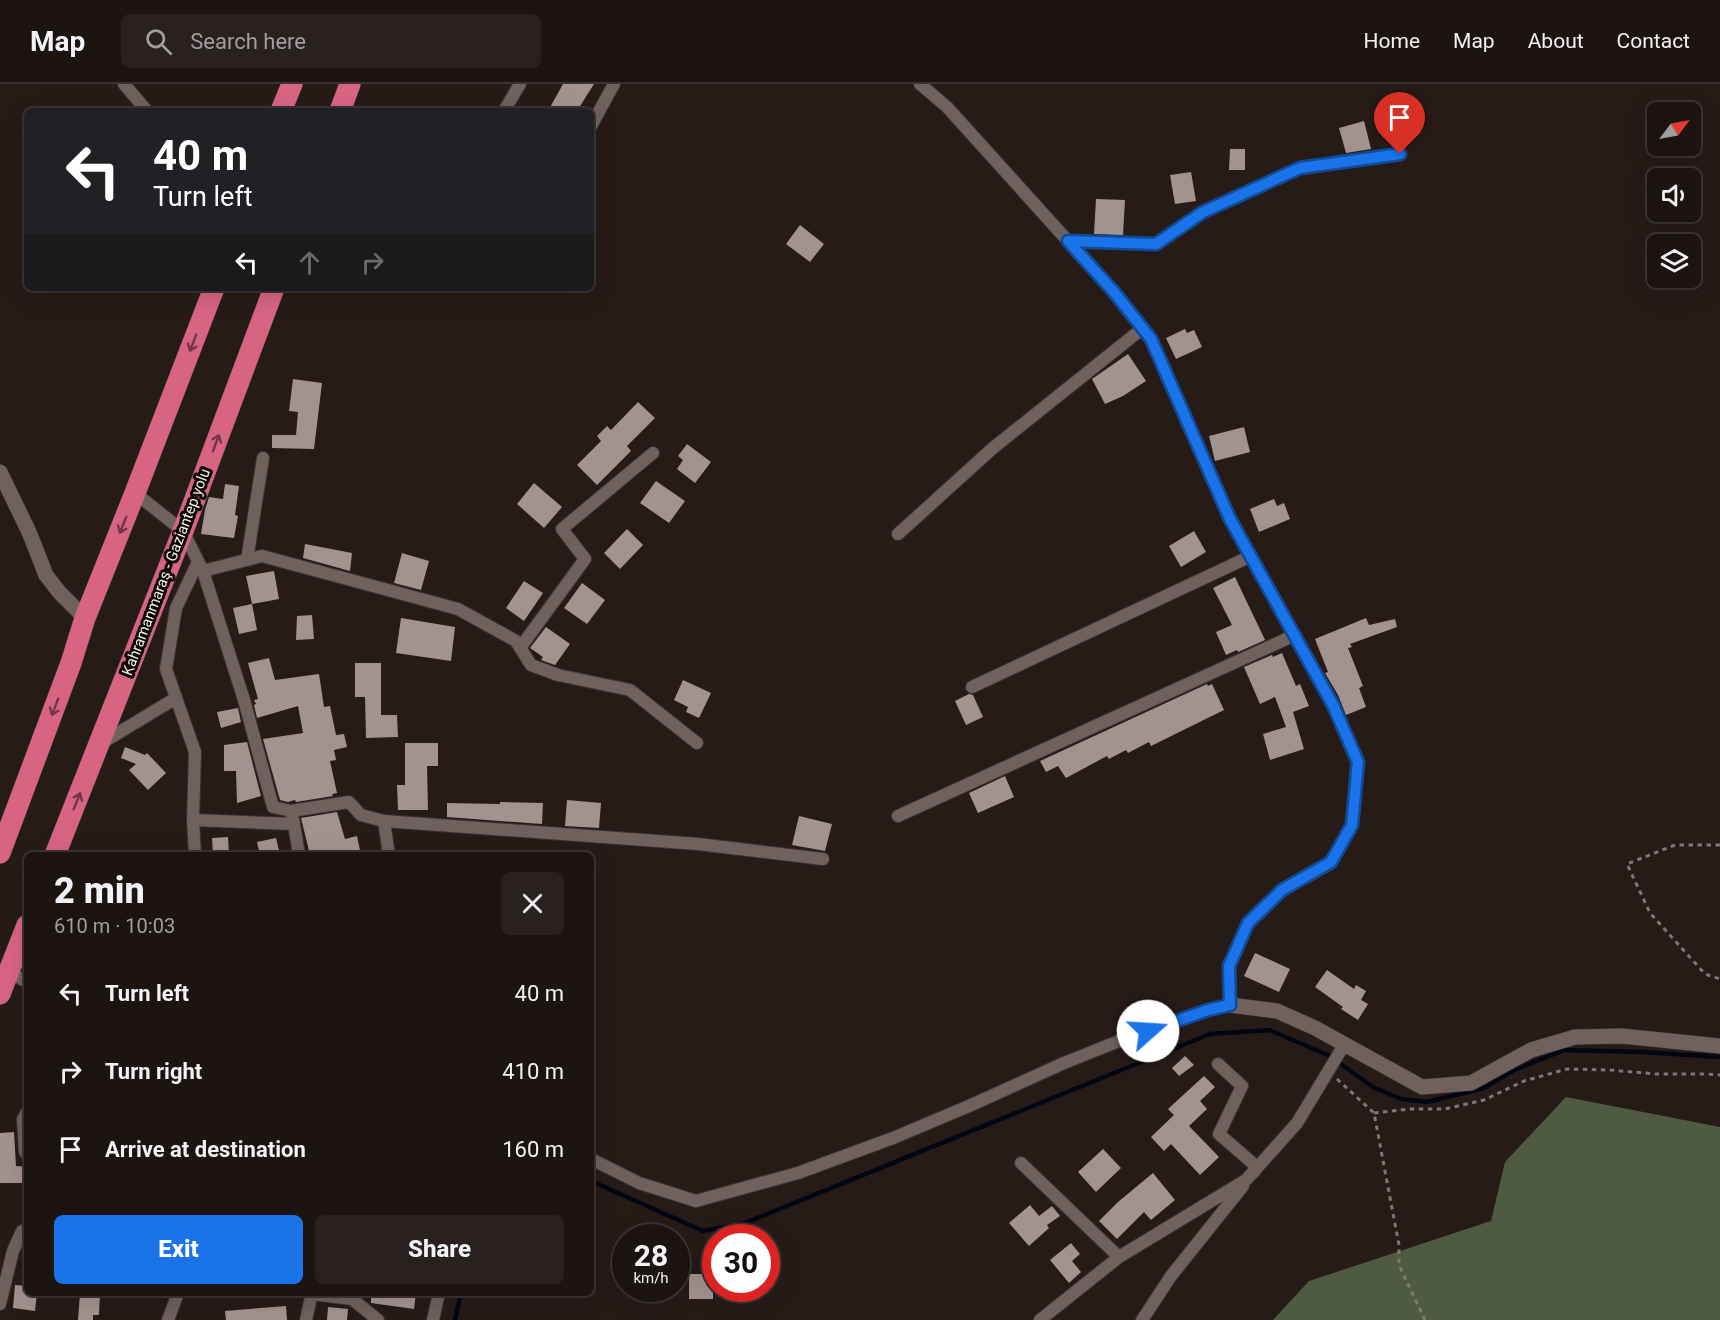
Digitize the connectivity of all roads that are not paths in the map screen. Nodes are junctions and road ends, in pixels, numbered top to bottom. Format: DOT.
graph roads {
  1 [pos="124,84"];
  2 [pos="292,84"];
  3 [pos="350,84"];
  4 [pos="520,84"];
  5 [pos="614,84"];
  6 [pos="920,84"];
  7 [pos="144,108"];
  8 [pos="282,108"];
  9 [pos="341,108"];
  10 [pos="506,108"];
  11 [pos="594,121"];
  12 [pos="1400,154"];
  13 [pos="1068,241"];
  14 [pos="213,291"];
  15 [pos="273,291"];
  16 [pos="1143,328"];
  17 [pos="653,453"];
  18 [pos="263,458"];
  19 [pos="0,472"];
  20 [pos="135,493"];
  21 [pos="183,531"];
  22 [pos="898,534"];
  23 [pos="1251,556"];
  24 [pos="247,560"];
  25 [pos="200,566"];
  26 [pos="85,618"];
  27 [pos="1295,635"];
  28 [pos="520,648"];
  29 [pos="972,687"];
  30 [pos="176,698"];
  31 [pos="697,743"];
  32 [pos="99,745"];
  33 [pos="898,816"];
  34 [pos="292,818"];
  35 [pos="193,820"];
  36 [pos="384,821"];
  37 [pos="56,852"];
  38 [pos="195,852"];
  39 [pos="298,852"];
  40 [pos="389,852"];
  41 [pos="0,853"];
  42 [pos="823,859"];
  43 [pos="24,943"];
  44 [pos="18,977"];
  45 [pos="0,994"];
  46 [pos="1230,1005"];
  47 [pos="1344,1045"];
  48 [pos="1720,1046"];
  49 [pos="1218,1064"];
  50 [pos="24,1117"];
  51 [pos="24,1136"];
  52 [pos="594,1160"];
  53 [pos="1021,1163"];
  54 [pos="1257,1167"];
  55 [pos="24,1230"];
  56 [pos="1119,1257"];
  57 [pos="177,1296"];
  58 [pos="311,1296"];
  59 [pos="332,1296"];
  60 [pos="438,1296"];
  61 [pos="0,1304"];
  62 [pos="168,1320"];
  63 [pos="306,1320"];
  64 [pos="378,1320"];
  65 [pos="433,1320"];
  66 [pos="1040,1320"];
  67 [pos="1142,1320"];
  1 -- 7 [label="street"];
  2 -- 8 [label="highway"];
  3 -- 9 [label="highway"];
  4 -- 10 [label="street"];
  5 -- 11 [label="street"];
  6 -- 13 [label="street"];
  12 -- 13 [label="street"];
  13 -- 16 [label="street"];
  14 -- 20 [label="highway, one-way"];
  21 -- 15 [label="highway, Kahramanmaraş - Gaziantep yolu, one-way"];
  16 -- 22 [label="street"];
  16 -- 23 [label="street"];
  17 -- 28 [label="street"];
  18 -- 24 [label="street"];
  19 -- 26 [label="street"];
  20 -- 21 [label="street"];
  20 -- 26 [label="highway, one-way"];
  21 -- 25 [label="street"];
  21 -- 32 [label="highway, Kahramanmaraş - Gaziantep yolu"];
  23 -- 27 [label="street"];
  23 -- 29 [label="street"];
  24 -- 25 [label="street"];
  24 -- 28 [label="street"];
  25 -- 30 [label="street"];
  25 -- 34 [label="street"];
  26 -- 41 [label="highway, one-way"];
  27 -- 33 [label="street"];
  27 -- 46 [label="street"];
  28 -- 31 [label="street"];
  30 -- 32 [label="street"];
  30 -- 35 [label="street"];
  37 -- 32 [label="highway, Kahramanmaraş - Gaziantep yolu, one-way"];
  34 -- 35 [label="street"];
  34 -- 36 [label="street"];
  34 -- 39 [label="street"];
  35 -- 38 [label="street"];
  36 -- 40 [label="street"];
  36 -- 42 [label="street"];
  43 -- 44 [label="highway"];
  44 -- 45 [label="highway"];
  46 -- 47 [label="street"];
  46 -- 52 [label="street"];
  47 -- 48 [label="street"];
  47 -- 54 [label="street"];
  49 -- 54 [label="street"];
  50 -- 51 [label="street"];
  53 -- 56 [label="street"];
  54 -- 56 [label="street"];
  54 -- 67 [label="street"];
  55 -- 61 [label="street"];
  56 -- 66 [label="street"];
  57 -- 62 [label="street"];
  58 -- 63 [label="street"];
  59 -- 64 [label="street"];
  60 -- 65 [label="street"];
}
